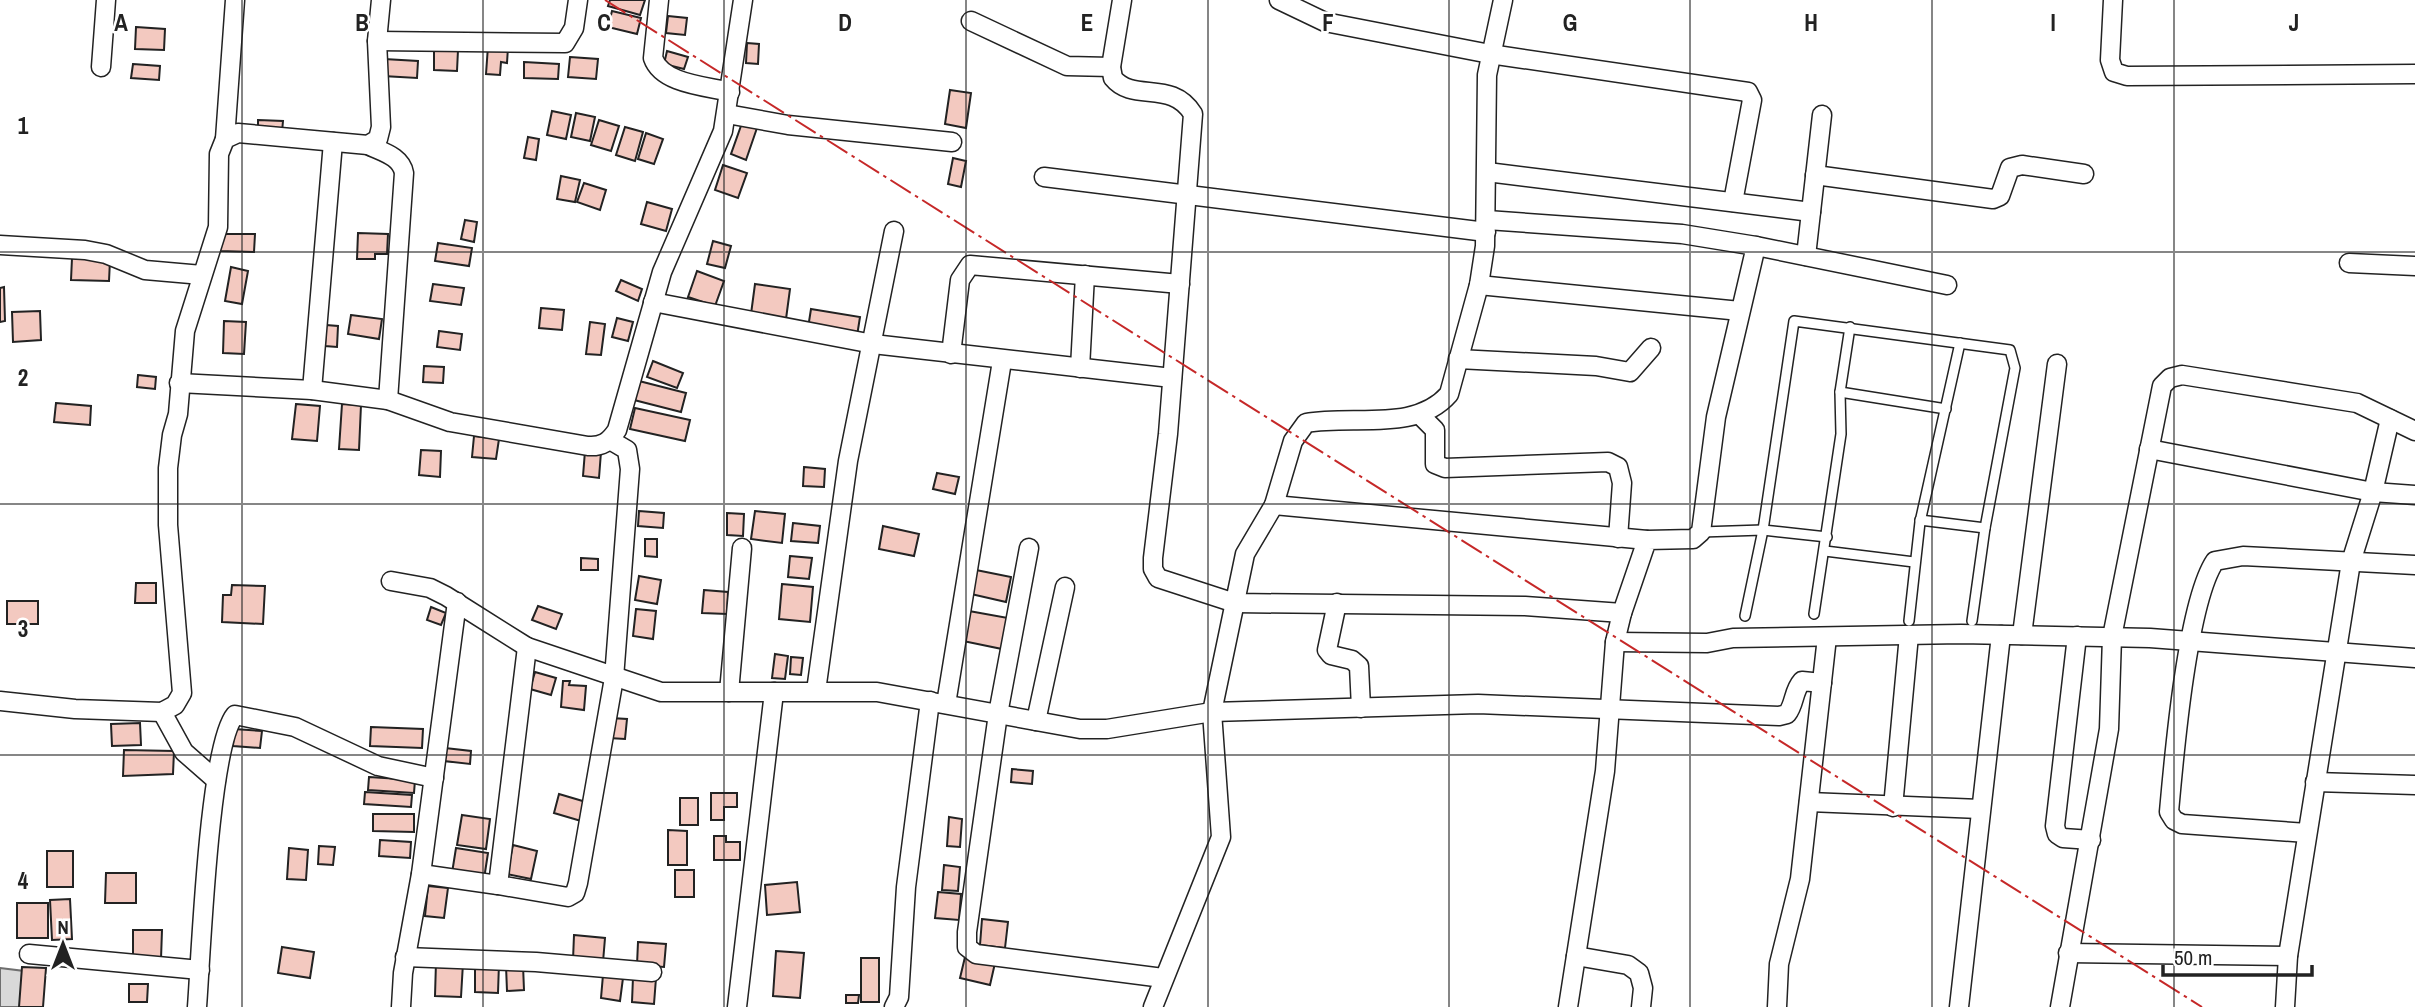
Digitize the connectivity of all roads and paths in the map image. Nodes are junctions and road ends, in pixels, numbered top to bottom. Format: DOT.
graph roads {
  1 [pos="106,0"];
  2 [pos="235,0"];
  3 [pos="381,0"];
  4 [pos="578,0"];
  5 [pos="659,0"];
  6 [pos="743,0"];
  7 [pos="1122,0"];
  8 [pos="1279,0"];
  9 [pos="1503,0"];
  10 [pos="2113,0"];
  11 [pos="971,21"];
  12 [pos="377,41"];
  13 [pos="1490,54"];
  14 [pos="101,66"];
  15 [pos="1111,67"];
  16 [pos="2415,74"];
  17 [pos="730,92"];
  18 [pos="727,114"];
  19 [pos="1822,116"];
  20 [pos="225,139"];
  21 [pos="333,142"];
  22 [pos="952,142"];
  23 [pos="368,145"];
  24 [pos="1487,172"];
  25 [pos="2084,174"];
  26 [pos="1815,175"];
  27 [pos="1044,177"];
  28 [pos="1188,193"];
  29 [pos="1733,202"];
  30 [pos="1811,212"];
  31 [pos="1487,226"];
  32 [pos="894,231"];
  33 [pos="0,245"];
  34 [pos="1756,246"];
  35 [pos="1805,256"];
  36 [pos="2349,262"];
  37 [pos="2415,266"];
  38 [pos="202,275"];
  39 [pos="1085,275"];
  40 [pos="1180,284"];
  41 [pos="1479,285"];
  42 [pos="1947,285"];
  43 [pos="653,302"];
  44 [pos="1740,312"];
  45 [pos="1850,327"];
  46 [pos="1960,343"];
  47 [pos="873,344"];
  48 [pos="1651,348"];
  49 [pos="951,354"];
  50 [pos="1458,359"];
  51 [pos="1002,361"];
  52 [pos="2057,364"];
  53 [pos="1080,368"];
  54 [pos="1172,377"];
  55 [pos="179,383"];
  56 [pos="312,390"];
  57 [pos="1840,392"];
  58 [pos="388,400"];
  59 [pos="1946,409"];
  60 [pos="1420,415"];
  61 [pos="2390,419"];
  62 [pos="2415,431"];
  63 [pos="610,440"];
  64 [pos="2149,449"];
  65 [pos="2373,492"];
  66 [pos="2415,495"];
  67 [pos="1274,505"];
  68 [pos="1920,520"];
  69 [pos="1985,528"];
  70 [pos="1763,530"];
  71 [pos="1701,532"];
  72 [pos="1827,537"];
  73 [pos="1618,538"];
  74 [pos="1647,540"];
  75 [pos="742,548"];
  76 [pos="1029,548"];
  77 [pos="1825,551"];
  78 [pos="1914,562"];
  79 [pos="2351,562"];
  80 [pos="2415,565"];
  81 [pos="391,582"];
  82 [pos="1065,587"];
  83 [pos="457,602"];
  84 [pos="1235,603"];
  85 [pos="1338,603"];
  86 [pos="1622,613"];
  87 [pos="1814,614"];
  88 [pos="1745,616"];
  89 [pos="1972,621"];
  90 [pos="1909,628"];
  91 [pos="2001,635"];
  92 [pos="2022,635"];
  93 [pos="2077,636"];
  94 [pos="1827,637"];
  95 [pos="2112,637"];
  96 [pos="2191,641"];
  97 [pos="1615,642"];
  98 [pos="527,647"];
  99 [pos="2337,652"];
  100 [pos="2415,658"];
  101 [pos="614,678"];
  102 [pos="1822,682"];
  103 [pos="816,691"];
  104 [pos="729,692"];
  105 [pos="774,692"];
  106 [pos="0,701"];
  107 [pos="938,703"];
  108 [pos="1361,708"];
  109 [pos="1611,710"];
  110 [pos="162,712"];
  111 [pos="1212,712"];
  112 [pos="998,714"];
  113 [pos="1035,721"];
  114 [pos="433,778"];
  115 [pos="216,780"];
  116 [pos="2315,782"];
  117 [pos="2415,785"];
  118 [pos="1809,802"];
  119 [pos="1893,807"];
  120 [pos="1980,809"];
  121 [pos="2307,833"];
  122 [pos="2091,840"];
  123 [pos="421,874"];
  124 [pos="498,886"];
  125 [pos="2068,953"];
  126 [pos="29,954"];
  127 [pos="1576,956"];
  128 [pos="2288,956"];
  129 [pos="405,957"];
  130 [pos="200,970"];
  131 [pos="652,972"];
  132 [pos="1163,978"];
  133 [pos="197,1007"];
  134 [pos="401,1007"];
  135 [pos="737,1007"];
  136 [pos="894,1007"];
  137 [pos="1153,1007"];
  138 [pos="1569,1007"];
  139 [pos="1641,1007"];
  140 [pos="1777,1007"];
  141 [pos="1959,1007"];
  142 [pos="2060,1007"];
  143 [pos="2284,1007"];
  1 -- 14 [label="street"];
  2 -- 20 [label="street"];
  3 -- 12 [label="street"];
  4 -- 12 [label="street"];
  5 -- 17 [label="street"];
  6 -- 17 [label="street"];
  7 -- 15 [label="street"];
  8 -- 13 [label="street"];
  9 -- 13 [label="street"];
  10 -- 16 [label="street"];
  11 -- 15 [label="street"];
  12 -- 23 [label="street"];
  13 -- 24 [label="street"];
  13 -- 29 [label="street"];
  15 -- 28 [label="street"];
  17 -- 18 [label="street"];
  18 -- 22 [label="street"];
  18 -- 43 [label="street"];
  19 -- 26 [label="street"];
  20 -- 21 [label="street"];
  20 -- 38 [label="street"];
  21 -- 23 [label="street"];
  21 -- 56 [label="street"];
  23 -- 58 [label="street"];
  24 -- 29 [label="street"];
  24 -- 31 [label="street"];
  25 -- 26 [label="street"];
  26 -- 30 [label="street"];
  27 -- 28 [label="street"];
  28 -- 31 [label="street"];
  28 -- 40 [label="street"];
  29 -- 30 [label="street"];
  30 -- 35 [label="street"];
  31 -- 34 [label="street"];
  31 -- 41 [label="street"];
  32 -- 47 [label="street"];
  33 -- 38 [label="street"];
  34 -- 35 [label="street"];
  34 -- 44 [label="street"];
  35 -- 42 [label="street"];
  36 -- 37 [label="street"];
  38 -- 55 [label="street"];
  39 -- 40 [label="street"];
  39 -- 49 [label="street"];
  39 -- 53 [label="street"];
  40 -- 54 [label="street"];
  41 -- 44 [label="street"];
  41 -- 50 [label="street"];
  43 -- 47 [label="street"];
  43 -- 63 [label="street"];
  44 -- 71 [label="street"];
  45 -- 46 [label="lane"];
  45 -- 57 [label="lane"];
  45 -- 70 [label="lane"];
  46 -- 59 [label="lane"];
  46 -- 69 [label="lane"];
  47 -- 49 [label="street"];
  47 -- 103 [label="street"];
  48 -- 50 [label="street"];
  49 -- 51 [label="street"];
  50 -- 60 [label="street"];
  51 -- 53 [label="street"];
  51 -- 107 [label="street"];
  52 -- 92 [label="street"];
  53 -- 54 [label="street"];
  54 -- 84 [label="street"];
  55 -- 56 [label="street"];
  55 -- 110 [label="street"];
  56 -- 58 [label="street"];
  57 -- 59 [label="lane"];
  57 -- 72 [label="lane"];
  58 -- 63 [label="street"];
  59 -- 68 [label="lane"];
  60 -- 67 [label="street"];
  60 -- 73 [label="street"];
  61 -- 62 [label="street"];
  61 -- 64 [label="street"];
  61 -- 65 [label="street"];
  63 -- 101 [label="street"];
  64 -- 65 [label="street"];
  64 -- 95 [label="street"];
  65 -- 66 [label="street"];
  65 -- 79 [label="street"];
  67 -- 73 [label="street"];
  67 -- 84 [label="street"];
  68 -- 69 [label="lane"];
  68 -- 78 [label="lane"];
  69 -- 89 [label="lane"];
  70 -- 71 [label="lane"];
  70 -- 72 [label="lane"];
  70 -- 88 [label="lane"];
  71 -- 74 [label="street"];
  72 -- 77 [label="lane"];
  73 -- 74 [label="street"];
  74 -- 86 [label="street"];
  75 -- 104 [label="street"];
  76 -- 112 [label="street"];
  77 -- 78 [label="lane"];
  77 -- 87 [label="lane"];
  78 -- 90 [label="lane"];
  79 -- 80 [label="street"];
  79 -- 96 [label="street"];
  79 -- 99 [label="street"];
  81 -- 83 [label="street"];
  82 -- 113 [label="street"];
  83 -- 98 [label="street"];
  83 -- 114 [label="street"];
  84 -- 85 [label="street"];
  84 -- 111 [label="street"];
  85 -- 86 [label="street"];
  85 -- 108 [label="street"];
  86 -- 97 [label="street"];
  90 -- 91 [label="street"];
  90 -- 94 [label="street"];
  90 -- 119 [label="street"];
  91 -- 92 [label="street"];
  91 -- 120 [label="street"];
  92 -- 93 [label="street"];
  93 -- 95 [label="street"];
  93 -- 122 [label="street"];
  94 -- 97 [label="street"];
  94 -- 102 [label="street"];
  95 -- 96 [label="street"];
  95 -- 122 [label="street"];
  96 -- 99 [label="street"];
  96 -- 121 [label="street"];
  97 -- 109 [label="street"];
  98 -- 101 [label="street"];
  98 -- 124 [label="street"];
  99 -- 100 [label="street"];
  99 -- 116 [label="street"];
  101 -- 104 [label="street"];
  101 -- 124 [label="street"];
  102 -- 109 [label="street"];
  102 -- 118 [label="street"];
  103 -- 105 [label="street"];
  103 -- 107 [label="street"];
  104 -- 105 [label="street"];
  105 -- 135 [label="street"];
  106 -- 110 [label="street"];
  107 -- 112 [label="street"];
  107 -- 136 [label="street"];
  108 -- 109 [label="street"];
  108 -- 111 [label="street"];
  109 -- 127 [label="street"];
  110 -- 115 [label="street"];
  111 -- 113 [label="street"];
  111 -- 132 [label="street"];
  112 -- 113 [label="street"];
  112 -- 132 [label="street"];
  114 -- 115 [label="street"];
  114 -- 123 [label="street"];
  115 -- 130 [label="street"];
  116 -- 117 [label="street"];
  116 -- 121 [label="street"];
  118 -- 119 [label="street"];
  118 -- 140 [label="street"];
  119 -- 120 [label="street"];
  120 -- 141 [label="street"];
  121 -- 128 [label="street"];
  122 -- 125 [label="street"];
  123 -- 124 [label="street"];
  123 -- 129 [label="street"];
  125 -- 128 [label="street"];
  125 -- 142 [label="street"];
  126 -- 130 [label="street"];
  127 -- 138 [label="street"];
  127 -- 139 [label="street"];
  128 -- 143 [label="street"];
  129 -- 131 [label="street"];
  129 -- 134 [label="street"];
  130 -- 133 [label="street"];
  132 -- 137 [label="street"];
}
